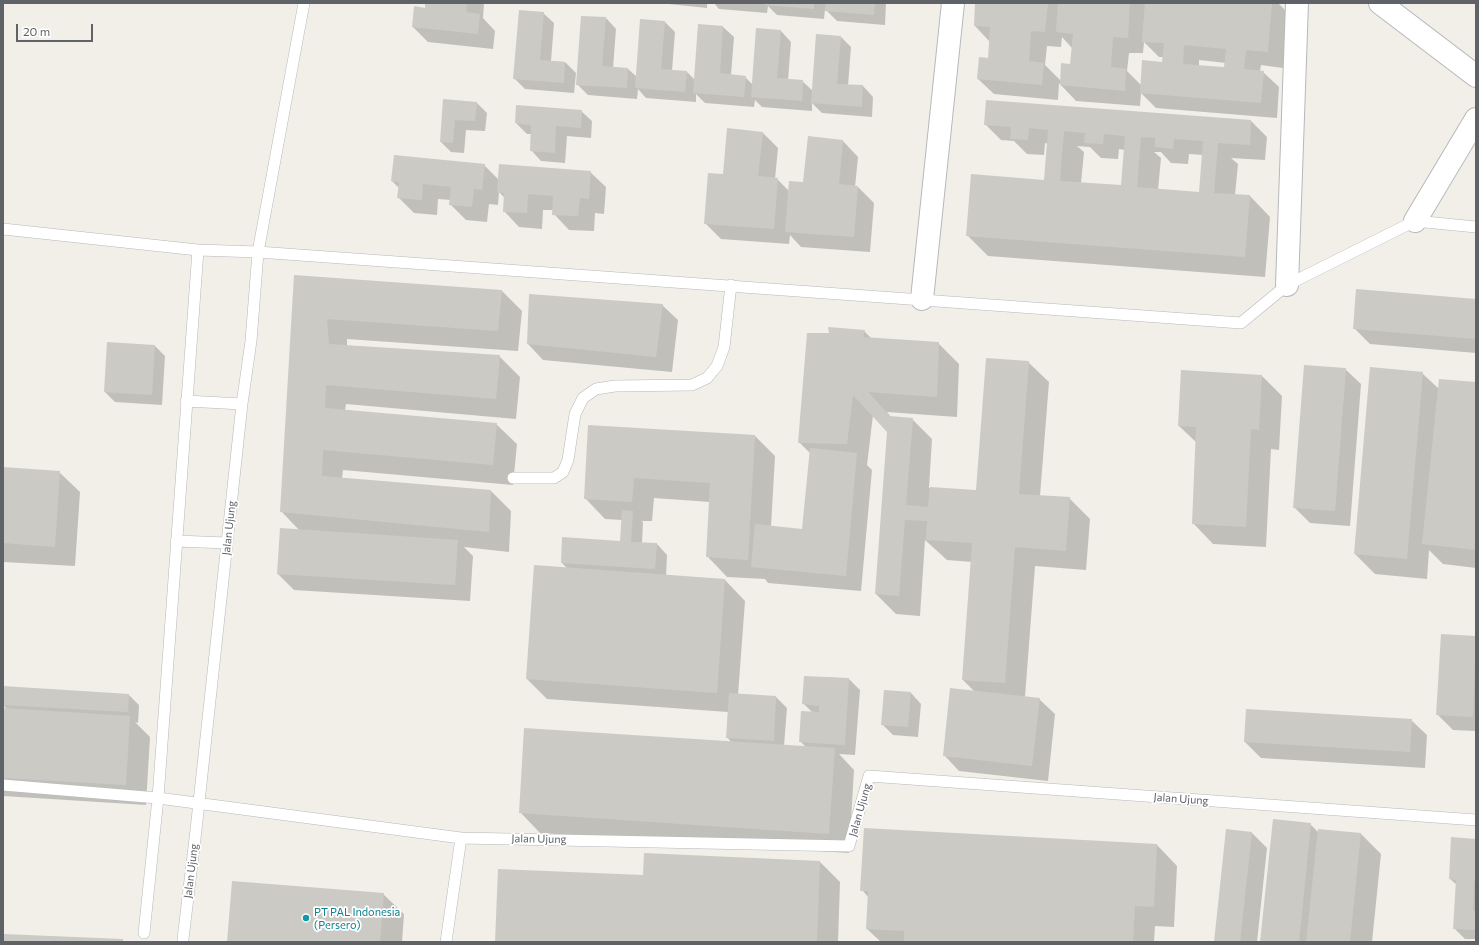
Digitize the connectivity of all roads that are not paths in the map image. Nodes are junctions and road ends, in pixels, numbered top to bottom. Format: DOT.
graph roads {
  1 [pos="304,3"];
  2 [pos="953,3"];
  3 [pos="1297,3"];
  4 [pos="1380,3"];
  5 [pos="1476,76"];
  6 [pos="1476,119"];
  7 [pos="1415,221"];
  8 [pos="1476,228"];
  9 [pos="3,229"];
  10 [pos="198,250"];
  11 [pos="258,252"];
  12 [pos="731,285"];
  13 [pos="1288,285"];
  14 [pos="922,299"];
  15 [pos="186,401"];
  16 [pos="242,404"];
  17 [pos="513,478"];
  18 [pos="176,541"];
  19 [pos="227,543"];
  20 [pos="3,785"];
  21 [pos="158,798"];
  22 [pos="198,803"];
  23 [pos="1476,820"];
  24 [pos="461,838"];
  25 [pos="144,933"];
  26 [pos="183,940"];
  27 [pos="446,942"];
  1 -- 11 [label="lane, Jalan Ujung"];
  2 -- 14 [label="street"];
  3 -- 13 [label="street"];
  4 -- 5 [label="street"];
  6 -- 7 [label="street"];
  7 -- 8 [label="lane"];
  7 -- 13 [label="lane"];
  9 -- 10 [label="lane"];
  10 -- 11 [label="lane"];
  10 -- 15 [label="lane"];
  11 -- 12 [label="lane"];
  11 -- 16 [label="lane, Jalan Ujung"];
  12 -- 14 [label="lane"];
  12 -- 17 [label="lane"];
  13 -- 14 [label="lane"];
  15 -- 16 [label="lane"];
  15 -- 18 [label="lane"];
  16 -- 19 [label="lane, Jalan Ujung"];
  18 -- 19 [label="lane"];
  18 -- 21 [label="lane"];
  19 -- 22 [label="lane, Jalan Ujung"];
  20 -- 21 [label="lane"];
  21 -- 22 [label="lane"];
  21 -- 25 [label="lane"];
  22 -- 24 [label="lane, Jalan Ujung"];
  22 -- 26 [label="lane, Jalan Ujung"];
  23 -- 24 [label="lane, Jalan Ujung"];
  24 -- 27 [label="lane"];
}
